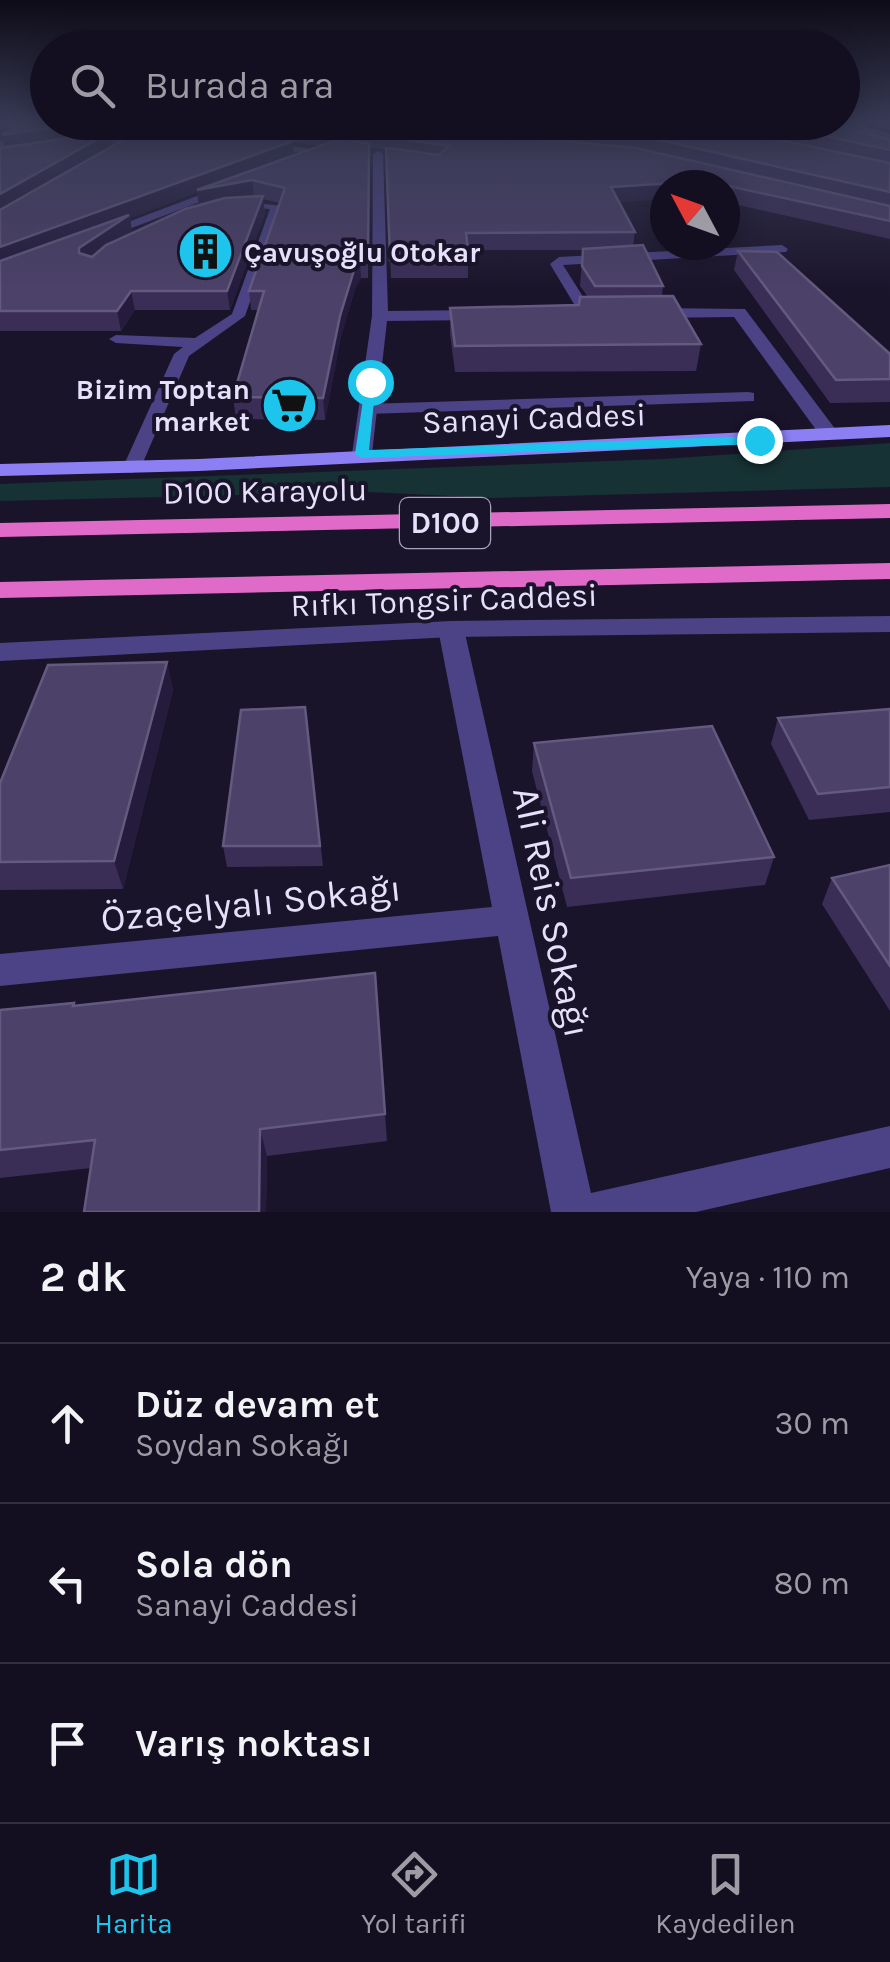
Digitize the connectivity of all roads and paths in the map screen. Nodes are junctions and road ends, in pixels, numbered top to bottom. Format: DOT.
graph roads {
  1 [pos="379,178"];
  2 [pos="242,183"];
  3 [pos="158,232"];
  4 [pos="87,241"];
  5 [pos="782,249"];
  6 [pos="568,314"];
  7 [pos="586,314"];
  8 [pos="493,315"];
  9 [pos="380,316"];
  10 [pos="116,339"];
  11 [pos="198,343"];
  12 [pos="748,397"];
  13 [pos="367,409"];
  14 [pos="890,431"];
  15 [pos="828,434"];
  16 [pos="362,454"];
  17 [pos="132,466"];
  18 [pos="0,470"];
  19 [pos="890,511"];
  20 [pos="0,530"];
  21 [pos="890,571"];
  22 [pos="0,590"];
  23 [pos="890,624"];
  24 [pos="451,629"];
  25 [pos="0,652"];
  26 [pos="510,920"];
  27 [pos="0,970"];
  28 [pos="890,1147"];
  29 [pos="573,1212"];
  30 [pos="598,1212"];
  1 -- 9 [label="street"];
  2 -- 4 [label="street"];
  3 -- 11 [label="lane"];
  5 -- 7 [label="lane"];
  6 -- 7 [label="street"];
  7 -- 15 [label="street"];
  8 -- 9 [label="street"];
  9 -- 13 [label="street"];
  10 -- 11 [label="lane"];
  11 -- 17 [label="lane"];
  12 -- 13 [label="lane"];
  13 -- 16 [label="street"];
  14 -- 15 [label="main road, Sanayi Caddesi"];
  15 -- 16 [label="main road, Sanayi Caddesi"];
  16 -- 17 [label="main road, Sanayi Caddesi"];
  17 -- 18 [label="main road, Sanayi Caddesi"];
  19 -- 20 [label="highway, D100 Karayolu / D100"];
  21 -- 22 [label="highway, D100"];
  23 -- 24 [label="street, Rıfkı Tongsir Caddesi"];
  24 -- 25 [label="street, Rıfkı Tongsir Caddesi"];
  24 -- 26 [label="street, Ali Reis Sokağı"];
  26 -- 27 [label="street, Özaçelyalı Sokağı"];
  26 -- 29 [label="street, Ali Reis Sokağı"];
  28 -- 30 [label="street"];
}
